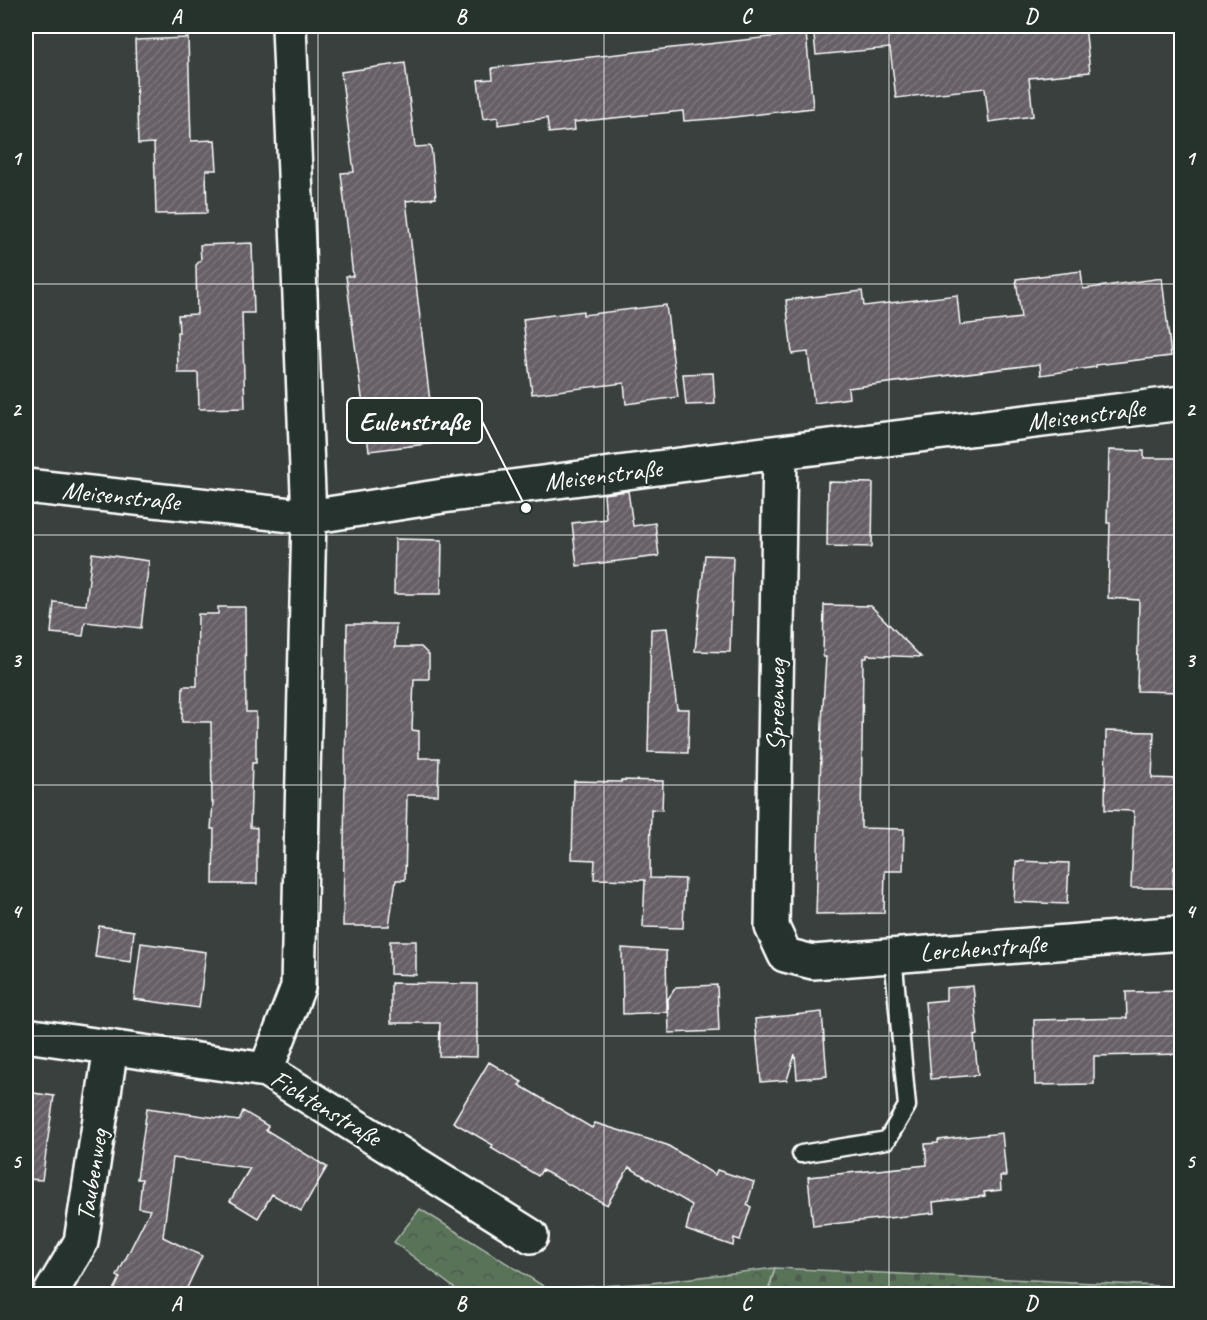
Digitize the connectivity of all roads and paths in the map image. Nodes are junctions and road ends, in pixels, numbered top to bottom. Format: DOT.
graph roads {
  1 [pos="289,26"];
  2 [pos="1182,403"];
  3 [pos="780,452"];
  4 [pos="26,486"];
  5 [pos="309,517"];
  6 [pos="1182,933"];
  7 [pos="785,955"];
  8 [pos="893,955"];
  9 [pos="26,1035"];
  10 [pos="111,1047"];
  11 [pos="266,1070"];
  12 [pos="801,1154"];
  13 [pos="531,1236"];
  14 [pos="50,1294"];
  1 -- 5 [label="street"];
  2 -- 3 [label="street, Meisenstraße"];
  3 -- 5 [label="street, Meisenstraße"];
  3 -- 7 [label="street, Spreenweg"];
  4 -- 5 [label="street, Meisenstraße"];
  5 -- 11 [label="street"];
  6 -- 8 [label="street, Lerchenstraße"];
  7 -- 8 [label="street, Lerchenstraße"];
  8 -- 12 [label="lane"];
  9 -- 10 [label="street, Fichtenstraße"];
  10 -- 11 [label="street, Fichtenstraße"];
  10 -- 14 [label="street, Taubenweg"];
  11 -- 13 [label="street, Fichtenstraße"];
}
